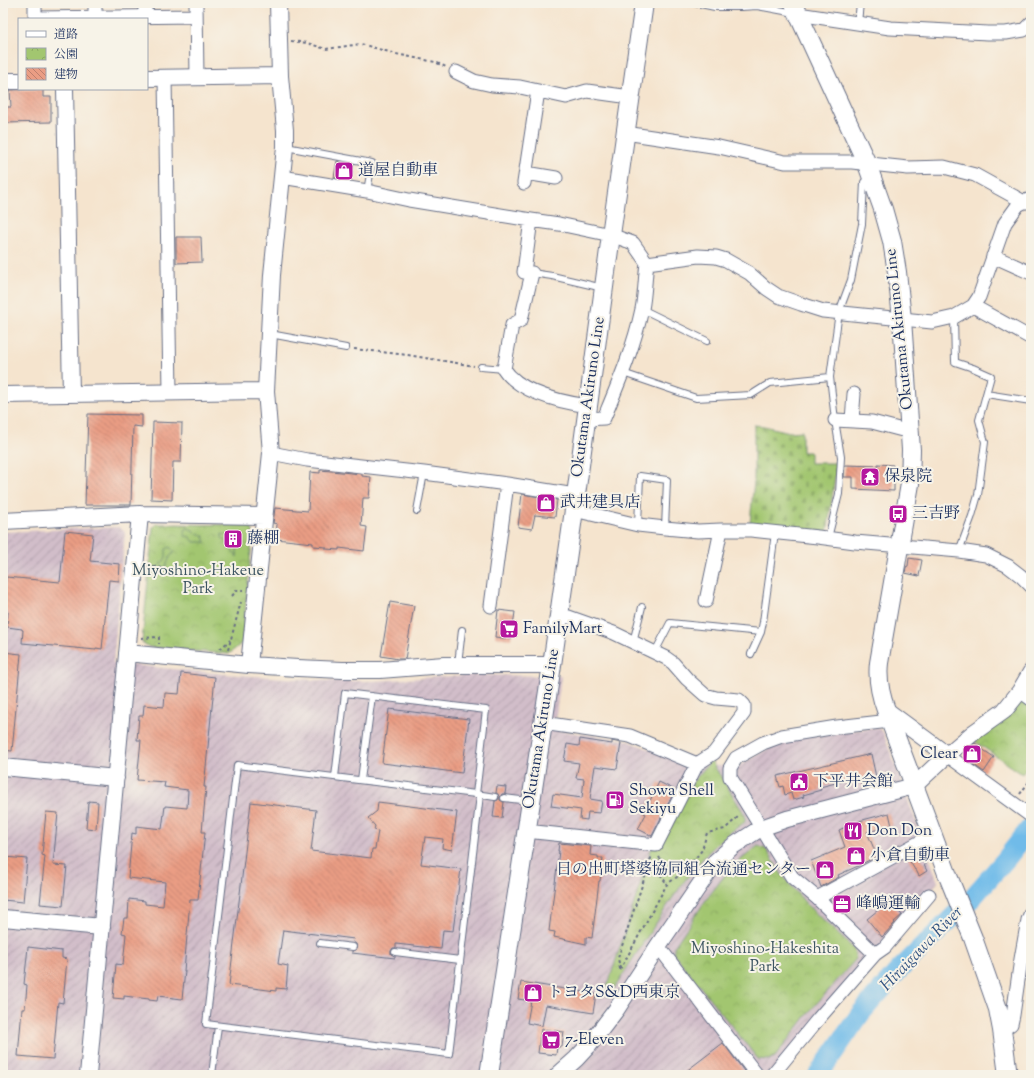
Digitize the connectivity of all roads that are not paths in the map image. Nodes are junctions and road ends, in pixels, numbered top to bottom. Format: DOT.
graph roads {
  1 [pos="35,3"];
  2 [pos="95,3"];
  3 [pos="145,3"];
  4 [pos="196,3"];
  5 [pos="278,3"];
  6 [pos="644,3"];
  7 [pos="695,3"];
  8 [pos="860,3"];
  9 [pos="796,9"];
  10 [pos="196,16"];
  11 [pos="145,17"];
  12 [pos="35,18"];
  13 [pos="95,18"];
  14 [pos="1031,23"];
  15 [pos="858,24"];
  16 [pos="456,72"];
  17 [pos="280,76"];
  18 [pos="148,78"];
  19 [pos="165,78"];
  20 [pos="197,78"];
  21 [pos="3,81"];
  22 [pos="18,81"];
  23 [pos="65,90"];
  24 [pos="538,91"];
  25 [pos="630,97"];
  26 [pos="625,133"];
  27 [pos="285,147"];
  28 [pos="869,170"];
  29 [pos="282,177"];
  30 [pos="556,178"];
  31 [pos="368,191"];
  32 [pos="1029,201"];
  33 [pos="531,220"];
  34 [pos="610,235"];
  35 [pos="993,256"];
  36 [pos="648,263"];
  37 [pos="532,273"];
  38 [pos="1031,273"];
  39 [pos="603,288"];
  40 [pos="974,306"];
  41 [pos="642,309"];
  42 [pos="839,312"];
  43 [pos="954,317"];
  44 [pos="902,319"];
  45 [pos="270,334"];
  46 [pos="1031,338"];
  47 [pos="707,341"];
  48 [pos="346,348"];
  49 [pos="481,367"];
  50 [pos="504,369"];
  51 [pos="623,373"];
  52 [pos="830,377"];
  53 [pos="266,391"];
  54 [pos="170,392"];
  55 [pos="71,394"];
  56 [pos="854,394"];
  57 [pos="986,394"];
  58 [pos="3,395"];
  59 [pos="1031,401"];
  60 [pos="587,413"];
  61 [pos="835,420"];
  62 [pos="852,420"];
  63 [pos="910,432"];
  64 [pos="271,453"];
  65 [pos="424,473"];
  66 [pos="507,484"];
  67 [pos="575,502"];
  68 [pos="417,511"];
  69 [pos="140,514"];
  70 [pos="264,516"];
  71 [pos="3,521"];
  72 [pos="638,525"];
  73 [pos="665,528"];
  74 [pos="721,530"];
  75 [pos="775,533"];
  76 [pos="828,538"];
  77 [pos="900,546"];
  78 [pos="959,551"];
  79 [pos="1031,586"];
  80 [pos="706,601"];
  81 [pos="491,606"];
  82 [pos="642,607"];
  83 [pos="558,616"];
  84 [pos="462,630"];
  85 [pos="761,632"];
  86 [pos="632,642"];
  87 [pos="655,652"];
  88 [pos="127,653"];
  89 [pos="752,654"];
  90 [pos="458,664"];
  91 [pos="249,665"];
  92 [pos="552,665"];
  93 [pos="1031,672"];
  94 [pos="1025,695"];
  95 [pos="372,696"];
  96 [pos="888,715"];
  97 [pos="543,723"];
  98 [pos="946,755"];
  99 [pos="697,764"];
  100 [pos="3,767"];
  101 [pos="335,777"];
  102 [pos="116,778"];
  103 [pos="361,780"];
  104 [pos="914,786"];
  105 [pos="478,795"];
  106 [pos="496,797"];
  107 [pos="504,798"];
  108 [pos="531,801"];
  109 [pos="1031,816"];
  110 [pos="761,828"];
  111 [pos="526,831"];
  112 [pos="933,834"];
  113 [pos="929,895"];
  114 [pos="817,898"];
  115 [pos="1031,912"];
  116 [pos="3,918"];
  117 [pos="102,927"];
  118 [pos="320,943"];
  119 [pos="658,946"];
  120 [pos="352,947"];
  121 [pos="395,952"];
  122 [pos="875,954"];
  123 [pos="460,960"];
  124 [pos="218,1026"];
  125 [pos="1002,1030"];
  126 [pos="88,1075"];
  127 [pos="212,1075"];
  128 [pos="490,1075"];
  129 [pos="558,1075"];
  130 [pos="757,1075"];
  131 [pos="772,1075"];
  132 [pos="1008,1075"];
  1 -- 12 [label="street"];
  2 -- 13 [label="street"];
  3 -- 11 [label="street"];
  4 -- 10 [label="street"];
  5 -- 17 [label="street"];
  6 -- 25 [label="main road, Okutama Akiruno Line"];
  7 -- 9 [label="lane"];
  8 -- 15 [label="lane"];
  9 -- 15 [label="street"];
  9 -- 28 [label="main road, Okutama Akiruno Line"];
  10 -- 11 [label="street"];
  10 -- 20 [label="street"];
  11 -- 13 [label="street"];
  14 -- 15 [label="street"];
  16 -- 24 [label="street"];
  17 -- 20 [label="street"];
  17 -- 27 [label="street"];
  18 -- 19 [label="street"];
  19 -- 20 [label="street"];
  19 -- 54 [label="street"];
  21 -- 22 [label="street"];
  23 -- 55 [label="street"];
  24 -- 25 [label="street"];
  24 -- 30 [label="street"];
  25 -- 26 [label="main road, Okutama Akiruno Line"];
  26 -- 28 [label="street"];
  26 -- 34 [label="main road, Okutama Akiruno Line"];
  27 -- 29 [label="street"];
  27 -- 31 [label="lane"];
  28 -- 32 [label="street"];
  28 -- 42 [label="lane"];
  28 -- 44 [label="main road, Okutama Akiruno Line"];
  29 -- 31 [label="street"];
  29 -- 45 [label="street"];
  31 -- 33 [label="street"];
  32 -- 35 [label="street"];
  33 -- 34 [label="street"];
  33 -- 37 [label="street"];
  34 -- 36 [label="street"];
  34 -- 39 [label="main road, Okutama Akiruno Line"];
  35 -- 38 [label="street"];
  35 -- 40 [label="street"];
  36 -- 41 [label="street"];
  36 -- 42 [label="street"];
  37 -- 39 [label="lane"];
  37 -- 50 [label="street"];
  39 -- 60 [label="main road, Okutama Akiruno Line"];
  40 -- 43 [label="street"];
  40 -- 46 [label="street"];
  41 -- 47 [label="lane"];
  41 -- 51 [label="street"];
  42 -- 44 [label="street"];
  42 -- 52 [label="lane"];
  43 -- 44 [label="street"];
  43 -- 57 [label="lane"];
  44 -- 63 [label="main road, Okutama Akiruno Line"];
  45 -- 48 [label="lane"];
  45 -- 53 [label="street"];
  49 -- 50 [label="lane"];
  50 -- 60 [label="street"];
  51 -- 52 [label="lane"];
  51 -- 60 [label="street"];
  52 -- 61 [label="lane"];
  53 -- 54 [label="street"];
  53 -- 64 [label="street"];
  54 -- 55 [label="street"];
  55 -- 58 [label="street"];
  56 -- 62 [label="street"];
  57 -- 59 [label="lane"];
  57 -- 78 [label="lane"];
  60 -- 67 [label="main road, Okutama Akiruno Line"];
  61 -- 62 [label="street"];
  61 -- 76 [label="lane"];
  62 -- 63 [label="street"];
  63 -- 77 [label="main road, Okutama Akiruno Line"];
  64 -- 65 [label="street"];
  64 -- 70 [label="street"];
  65 -- 66 [label="street"];
  65 -- 68 [label="lane"];
  66 -- 67 [label="street"];
  66 -- 81 [label="street"];
  67 -- 72 [label="street"];
  67 -- 83 [label="main road, Okutama Akiruno Line"];
  69 -- 70 [label="street"];
  69 -- 71 [label="street"];
  69 -- 88 [label="street"];
  70 -- 91 [label="street"];
  72 -- 73 [label="street"];
  72 -- 73 [label="lane"];
  73 -- 74 [label="street"];
  74 -- 75 [label="street"];
  74 -- 80 [label="street"];
  75 -- 76 [label="street"];
  75 -- 85 [label="lane"];
  76 -- 77 [label="street"];
  77 -- 78 [label="street"];
  77 -- 96 [label="main road, Okutama Akiruno Line"];
  78 -- 79 [label="street"];
  82 -- 86 [label="lane"];
  83 -- 86 [label="street"];
  83 -- 92 [label="main road, Okutama Akiruno Line"];
  84 -- 90 [label="lane"];
  85 -- 87 [label="lane"];
  85 -- 89 [label="lane"];
  86 -- 87 [label="street"];
  87 -- 99 [label="street"];
  88 -- 91 [label="street"];
  88 -- 102 [label="street"];
  90 -- 91 [label="street"];
  90 -- 92 [label="street"];
  92 -- 97 [label="main road, Okutama Akiruno Line"];
  93 -- 94 [label="street"];
  94 -- 98 [label="street"];
  95 -- 101 [label="lane"];
  95 -- 103 [label="lane"];
  95 -- 105 [label="lane"];
  96 -- 98 [label="street"];
  96 -- 104 [label="main road, Okutama Akiruno Line"];
  96 -- 110 [label="street"];
  97 -- 99 [label="street"];
  97 -- 108 [label="main road, Okutama Akiruno Line"];
  98 -- 104 [label="street"];
  98 -- 109 [label="street"];
  99 -- 111 [label="street"];
  100 -- 102 [label="street"];
  101 -- 103 [label="lane"];
  101 -- 124 [label="lane"];
  102 -- 117 [label="street"];
  103 -- 105 [label="lane"];
  104 -- 110 [label="street"];
  104 -- 112 [label="main road, Okutama Akiruno Line"];
  105 -- 106 [label="lane"];
  105 -- 123 [label="lane"];
  107 -- 108 [label="lane"];
  108 -- 111 [label="main road, Okutama Akiruno Line"];
  110 -- 114 [label="street"];
  110 -- 119 [label="street"];
  111 -- 128 [label="main road, Okutama Akiruno Line"];
  112 -- 114 [label="street"];
  112 -- 125 [label="main road, Okutama Akiruno Line"];
  113 -- 122 [label="street"];
  114 -- 122 [label="street"];
  115 -- 125 [label="street"];
  116 -- 117 [label="street"];
  117 -- 126 [label="street"];
  118 -- 120 [label="lane"];
  119 -- 129 [label="street"];
  119 -- 130 [label="street"];
  121 -- 123 [label="lane"];
  122 -- 131 [label="street"];
  123 -- 124 [label="lane"];
  124 -- 127 [label="lane"];
  125 -- 132 [label="main road"];
}
